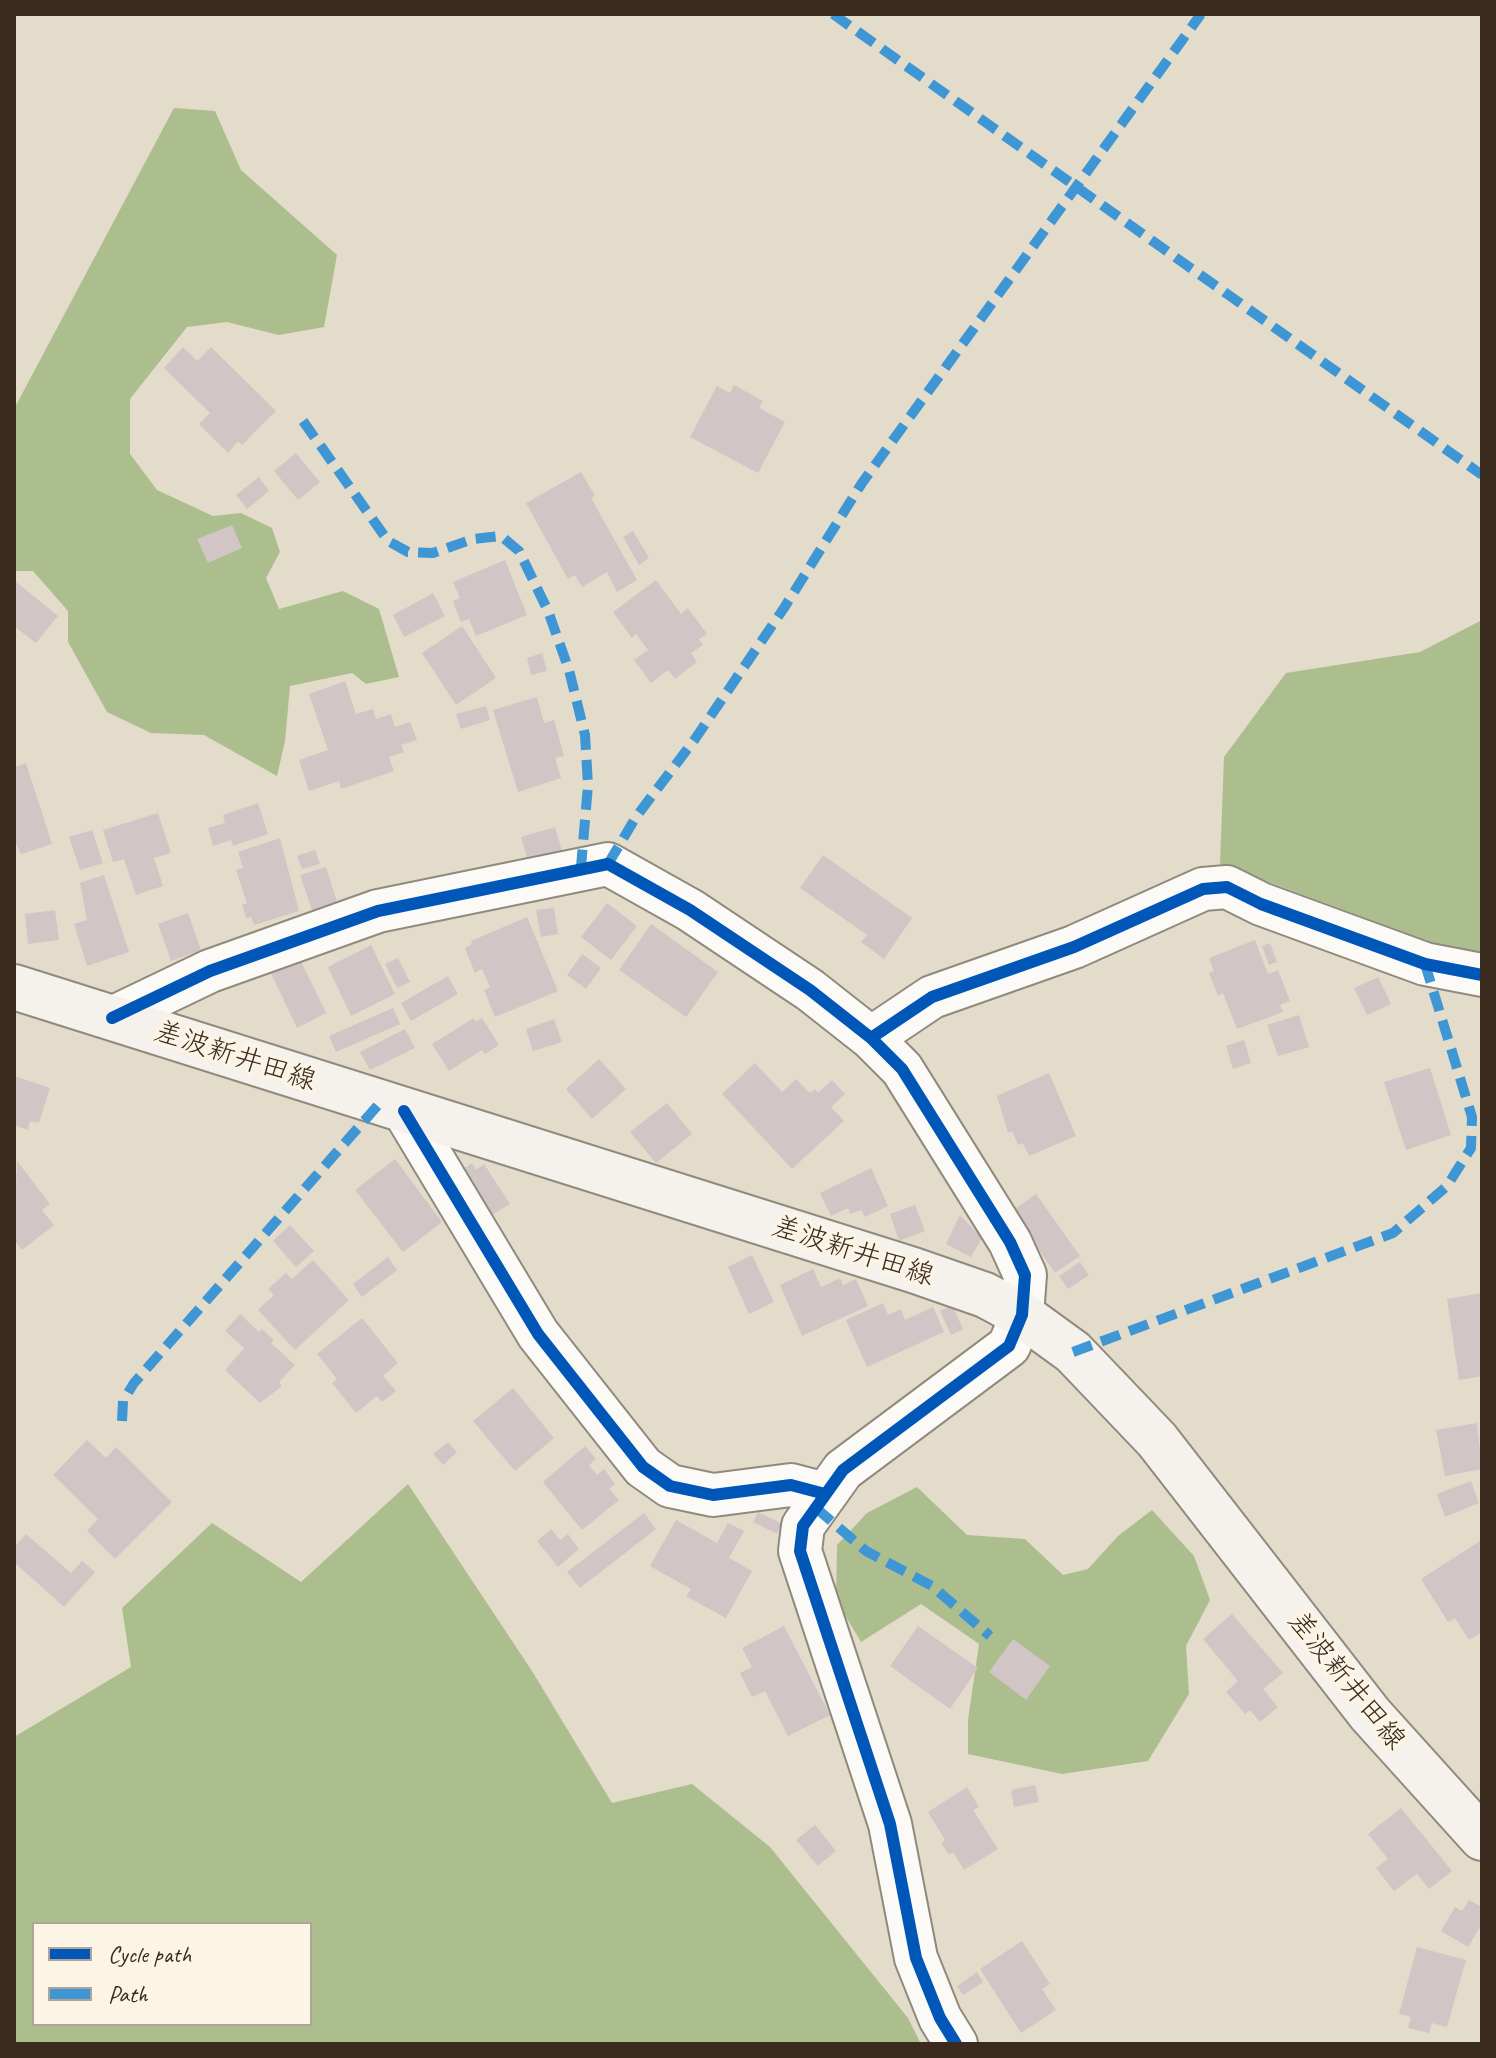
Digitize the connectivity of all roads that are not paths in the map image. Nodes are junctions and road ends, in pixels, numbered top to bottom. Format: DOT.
graph roads {
  1 [pos="1482,975"];
  2 [pos="14,987"];
  3 [pos="112,1018"];
  4 [pos="871,1038"];
  5 [pos="404,1111"];
  6 [pos="1022,1315"];
  7 [pos="825,1494"];
  8 [pos="1482,1838"];
  9 [pos="956,2044"];
  1 -- 4 [label="street"];
  2 -- 3 [label="main road, 差波新井田線"];
  3 -- 4 [label="street"];
  3 -- 5 [label="main road, 差波新井田線"];
  4 -- 6 [label="street"];
  5 -- 6 [label="main road, 差波新井田線"];
  5 -- 7 [label="street"];
  6 -- 7 [label="street"];
  6 -- 8 [label="main road, 差波新井田線"];
  7 -- 9 [label="street"];
}
